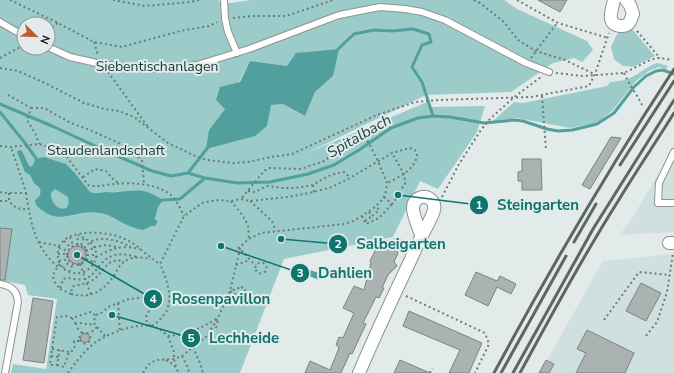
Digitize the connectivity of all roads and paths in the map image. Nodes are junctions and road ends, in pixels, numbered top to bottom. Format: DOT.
graph roads {
  1 [pos="10,0"];
  2 [pos="113,0"];
  3 [pos="199,0"];
  4 [pos="224,0"];
  5 [pos="333,0"];
  6 [pos="474,0"];
  7 [pos="518,0"];
  8 [pos="614,0"];
  9 [pos="626,0"];
  10 [pos="225,19"];
  11 [pos="0,22"];
  12 [pos="613,22"];
  13 [pos="58,23"];
  14 [pos="558,23"];
  15 [pos="629,23"];
  16 [pos="16,31"];
  17 [pos="608,38"];
  18 [pos="94,42"];
  19 [pos="16,50"];
  20 [pos="56,51"];
  21 [pos="536,51"];
  22 [pos="237,53"];
  23 [pos="0,58"];
  24 [pos="660,58"];
  25 [pos="672,60"];
  26 [pos="526,63"];
  27 [pos="101,64"];
  28 [pos="0,68"];
  29 [pos="549,72"];
  30 [pos="595,74"];
  31 [pos="624,74"];
  32 [pos="8,95"];
  33 [pos="542,95"];
  34 [pos="513,98"];
  35 [pos="642,105"];
  36 [pos="30,109"];
  37 [pos="151,130"];
  38 [pos="39,144"];
  39 [pos="0,146"];
  40 [pos="12,147"];
  41 [pos="546,150"];
  42 [pos="674,152"];
  43 [pos="392,153"];
  44 [pos="378,161"];
  45 [pos="404,174"];
  46 [pos="83,177"];
  47 [pos="350,178"];
  48 [pos="118,183"];
  49 [pos="387,183"];
  50 [pos="144,184"];
  51 [pos="313,185"];
  52 [pos="248,191"];
  53 [pos="0,192"];
  54 [pos="314,192"];
  55 [pos="9,193"];
  56 [pos="26,193"];
  57 [pos="384,197"];
  58 [pos="241,199"];
  59 [pos="0,201"];
  60 [pos="8,201"];
  61 [pos="230,201"];
  62 [pos="250,201"];
  63 [pos="674,203"];
  64 [pos="392,204"];
  65 [pos="376,206"];
  66 [pos="29,209"];
  67 [pos="369,212"];
  68 [pos="434,212"];
  69 [pos="184,216"];
  70 [pos="362,216"];
  71 [pos="372,216"];
  72 [pos="365,221"];
  73 [pos="276,231"];
  74 [pos="77,235"];
  75 [pos="70,236"];
  76 [pos="422,237"];
  77 [pos="84,238"];
  78 [pos="249,239"];
  79 [pos="64,241"];
  80 [pos="39,242"];
  81 [pos="90,242"];
  82 [pos="73,245"];
  83 [pos="77,245"];
  84 [pos="81,245"];
  85 [pos="672,245"];
  86 [pos="59,247"];
  87 [pos="130,247"];
  88 [pos="70,248"];
  89 [pos="84,248"];
  90 [pos="94,248"];
  91 [pos="121,248"];
  92 [pos="239,248"];
  93 [pos="141,250"];
  94 [pos="68,251"];
  95 [pos="86,251"];
  96 [pos="58,254"];
  97 [pos="67,254"];
  98 [pos="87,255"];
  99 [pos="96,256"];
  100 [pos="137,257"];
  101 [pos="68,259"];
  102 [pos="86,259"];
  103 [pos="152,259"];
  104 [pos="250,260"];
  105 [pos="124,261"];
  106 [pos="69,262"];
  107 [pos="94,262"];
  108 [pos="60,263"];
  109 [pos="72,264"];
  110 [pos="80,264"];
  111 [pos="160,264"];
  112 [pos="236,265"];
  113 [pos="256,265"];
  114 [pos="58,267"];
  115 [pos="63,268"];
  116 [pos="69,272"];
  117 [pos="84,272"];
  118 [pos="670,275"];
  119 [pos="86,278"];
  120 [pos="87,283"];
  121 [pos="0,284"];
  122 [pos="60,289"];
  123 [pos="230,291"];
  124 [pos="396,292"];
  125 [pos="71,294"];
  126 [pos="151,294"];
  127 [pos="91,295"];
  128 [pos="154,301"];
  129 [pos="118,303"];
  130 [pos="96,315"];
  131 [pos="72,318"];
  132 [pos="218,318"];
  133 [pos="604,320"];
  134 [pos="94,323"];
  135 [pos="76,324"];
  136 [pos="151,326"];
  137 [pos="97,327"];
  138 [pos="216,328"];
  139 [pos="120,331"];
  140 [pos="82,333"];
  141 [pos="89,334"];
  142 [pos="168,336"];
  143 [pos="646,336"];
  144 [pos="106,337"];
  145 [pos="80,341"];
  146 [pos="88,342"];
  147 [pos="91,346"];
  148 [pos="193,347"];
  149 [pos="52,349"];
  150 [pos="60,350"];
  151 [pos="69,352"];
  152 [pos="51,356"];
  153 [pos="182,356"];
  154 [pos="58,358"];
  155 [pos="174,359"];
  156 [pos="164,360"];
  157 [pos="57,365"];
  158 [pos="176,367"];
  159 [pos="432,368"];
  160 [pos="5,373"];
  161 [pos="68,373"];
  162 [pos="143,373"];
  163 [pos="179,373"];
  164 [pos="189,373"];
  165 [pos="203,373"];
  166 [pos="359,373"];
  167 [pos="430,373"];
  168 [pos="475,373"];
  1 -- 13 [label="path"];
  2 -- 3 [label="path"];
  4 -- 10 [label="lane"];
  5 -- 10 [label="path"];
  6 -- 21 [label="path"];
  7 -- 14 [label="path"];
  8 -- 12 [label="street"];
  9 -- 15 [label="street"];
  10 -- 18 [label="path"];
  10 -- 22 [label="lane"];
  11 -- 16 [label="lane"];
  12 -- 15 [label="street"];
  12 -- 17 [label="path"];
  13 -- 18 [label="path"];
  14 -- 17 [label="path"];
  14 -- 21 [label="path"];
  15 -- 24 [label="path"];
  17 -- 30 [label="path"];
  18 -- 27 [label="path"];
  19 -- 23 [label="path"];
  20 -- 27 [label="lane"];
  21 -- 26 [label="path"];
  21 -- 30 [label="path"];
  22 -- 26 [label="lane"];
  22 -- 27 [label="lane"];
  24 -- 25 [label="path"];
  24 -- 31 [label="path"];
  26 -- 29 [label="lane"];
  27 -- 37 [label="path"];
  28 -- 37 [label="path"];
  29 -- 30 [label="path"];
  29 -- 34 [label="path"];
  30 -- 31 [label="path"];
  30 -- 33 [label="path"];
  31 -- 35 [label="path"];
  32 -- 36 [label="path"];
  33 -- 34 [label="path"];
  33 -- 41 [label="path"];
  34 -- 37 [label="path"];
  34 -- 68 [label="path"];
  36 -- 38 [label="path"];
  36 -- 50 [label="path"];
  38 -- 40 [label="path"];
  38 -- 46 [label="path"];
  39 -- 40 [label="path"];
  40 -- 56 [label="path"];
  42 -- 63 [label="lane"];
  43 -- 44 [label="path"];
  43 -- 45 [label="path"];
  43 -- 45 [label="path"];
  44 -- 47 [label="path"];
  44 -- 49 [label="path"];
  44 -- 52 [label="path"];
  45 -- 49 [label="path"];
  45 -- 64 [label="path"];
  46 -- 48 [label="path"];
  46 -- 48 [label="path"];
  47 -- 51 [label="path"];
  47 -- 54 [label="path"];
  48 -- 50 [label="path"];
  49 -- 57 [label="path"];
  50 -- 69 [label="path"];
  51 -- 52 [label="path"];
  51 -- 54 [label="path"];
  52 -- 58 [label="path"];
  53 -- 55 [label="path"];
  54 -- 62 [label="path"];
  55 -- 56 [label="path"];
  55 -- 60 [label="path"];
  56 -- 66 [label="path"];
  57 -- 64 [label="path"];
  57 -- 65 [label="path"];
  58 -- 61 [label="path"];
  58 -- 62 [label="path"];
  59 -- 60 [label="path"];
  60 -- 66 [label="path"];
  61 -- 69 [label="path"];
  61 -- 78 [label="path"];
  62 -- 73 [label="path"];
  64 -- 72 [label="path"];
  65 -- 67 [label="path"];
  65 -- 71 [label="path"];
  66 -- 80 [label="path"];
  67 -- 70 [label="path"];
  67 -- 71 [label="path"];
  68 -- 76 [label="street"];
  68 -- 76 [label="street"];
  69 -- 111 [label="path"];
  70 -- 72 [label="path"];
  70 -- 73 [label="path"];
  71 -- 72 [label="path"];
  73 -- 78 [label="path"];
  74 -- 75 [label="path"];
  74 -- 77 [label="path"];
  74 -- 83 [label="path"];
  74 -- 93 [label="path"];
  75 -- 79 [label="path"];
  75 -- 82 [label="path"];
  76 -- 124 [label="street"];
  77 -- 81 [label="path"];
  77 -- 84 [label="path"];
  78 -- 92 [label="path"];
  79 -- 86 [label="path"];
  79 -- 88 [label="path"];
  80 -- 86 [label="path"];
  80 -- 114 [label="path"];
  81 -- 87 [label="path"];
  81 -- 89 [label="path"];
  81 -- 90 [label="path"];
  82 -- 83 [label="path"];
  82 -- 88 [label="path"];
  83 -- 84 [label="path"];
  84 -- 89 [label="path"];
  85 -- 118 [label="path"];
  86 -- 94 [label="path"];
  86 -- 96 [label="path"];
  87 -- 91 [label="path"];
  87 -- 93 [label="path"];
  88 -- 94 [label="path"];
  89 -- 95 [label="path"];
  90 -- 91 [label="path"];
  90 -- 95 [label="path"];
  90 -- 99 [label="path"];
  91 -- 99 [label="path"];
  92 -- 104 [label="path"];
  92 -- 112 [label="path"];
  93 -- 103 [label="path"];
  94 -- 97 [label="path"];
  95 -- 98 [label="path"];
  96 -- 97 [label="path"];
  96 -- 108 [label="path"];
  97 -- 101 [label="path"];
  98 -- 99 [label="path"];
  98 -- 102 [label="path"];
  99 -- 107 [label="path"];
  100 -- 103 [label="path"];
  100 -- 105 [label="path"];
  100 -- 119 [label="path"];
  101 -- 106 [label="path"];
  101 -- 108 [label="path"];
  102 -- 107 [label="path"];
  102 -- 110 [label="path"];
  103 -- 111 [label="path"];
  104 -- 112 [label="path"];
  104 -- 113 [label="path"];
  105 -- 120 [label="path"];
  105 -- 127 [label="path"];
  106 -- 109 [label="path"];
  106 -- 115 [label="path"];
  107 -- 117 [label="path"];
  108 -- 114 [label="path"];
  108 -- 115 [label="path"];
  109 -- 110 [label="path"];
  109 -- 116 [label="path"];
  110 -- 117 [label="path"];
  111 -- 136 [label="path"];
  112 -- 123 [label="path"];
  113 -- 113 [label="path"];
  114 -- 122 [label="path"];
  115 -- 116 [label="path"];
  116 -- 117 [label="path"];
  117 -- 119 [label="path"];
  118 -- 133 [label="path"];
  118 -- 143 [label="path"];
  119 -- 120 [label="path"];
  119 -- 122 [label="path"];
  120 -- 125 [label="path"];
  120 -- 127 [label="path"];
  121 -- 160 [label="lane"];
  122 -- 125 [label="path"];
  123 -- 123 [label="path"];
  123 -- 132 [label="path"];
  124 -- 166 [label="street"];
  124 -- 168 [label="path"];
  125 -- 127 [label="path"];
  126 -- 128 [label="path"];
  128 -- 129 [label="path"];
  128 -- 136 [label="path"];
  129 -- 130 [label="path"];
  129 -- 139 [label="path"];
  130 -- 131 [label="path"];
  130 -- 134 [label="path"];
  131 -- 135 [label="path"];
  131 -- 149 [label="path"];
  132 -- 138 [label="path"];
  132 -- 142 [label="path"];
  132 -- 148 [label="path"];
  134 -- 135 [label="path"];
  134 -- 137 [label="path"];
  135 -- 140 [label="path"];
  136 -- 139 [label="path"];
  136 -- 142 [label="path"];
  137 -- 141 [label="path"];
  137 -- 144 [label="path"];
  139 -- 144 [label="path"];
  140 -- 141 [label="path"];
  140 -- 145 [label="path"];
  141 -- 146 [label="path"];
  142 -- 155 [label="path"];
  144 -- 147 [label="path"];
  145 -- 146 [label="path"];
  145 -- 151 [label="path"];
  146 -- 147 [label="path"];
  147 -- 161 [label="path"];
  148 -- 153 [label="path"];
  148 -- 165 [label="path"];
  149 -- 150 [label="path"];
  149 -- 152 [label="path"];
  150 -- 151 [label="path"];
  150 -- 154 [label="path"];
  151 -- 157 [label="path"];
  152 -- 154 [label="path"];
  152 -- 157 [label="path"];
  153 -- 155 [label="path"];
  153 -- 164 [label="path"];
  154 -- 157 [label="path"];
  155 -- 156 [label="path"];
  155 -- 158 [label="path"];
  156 -- 158 [label="path"];
  156 -- 162 [label="path"];
  158 -- 163 [label="path"];
  159 -- 167 [label="path"];
}
